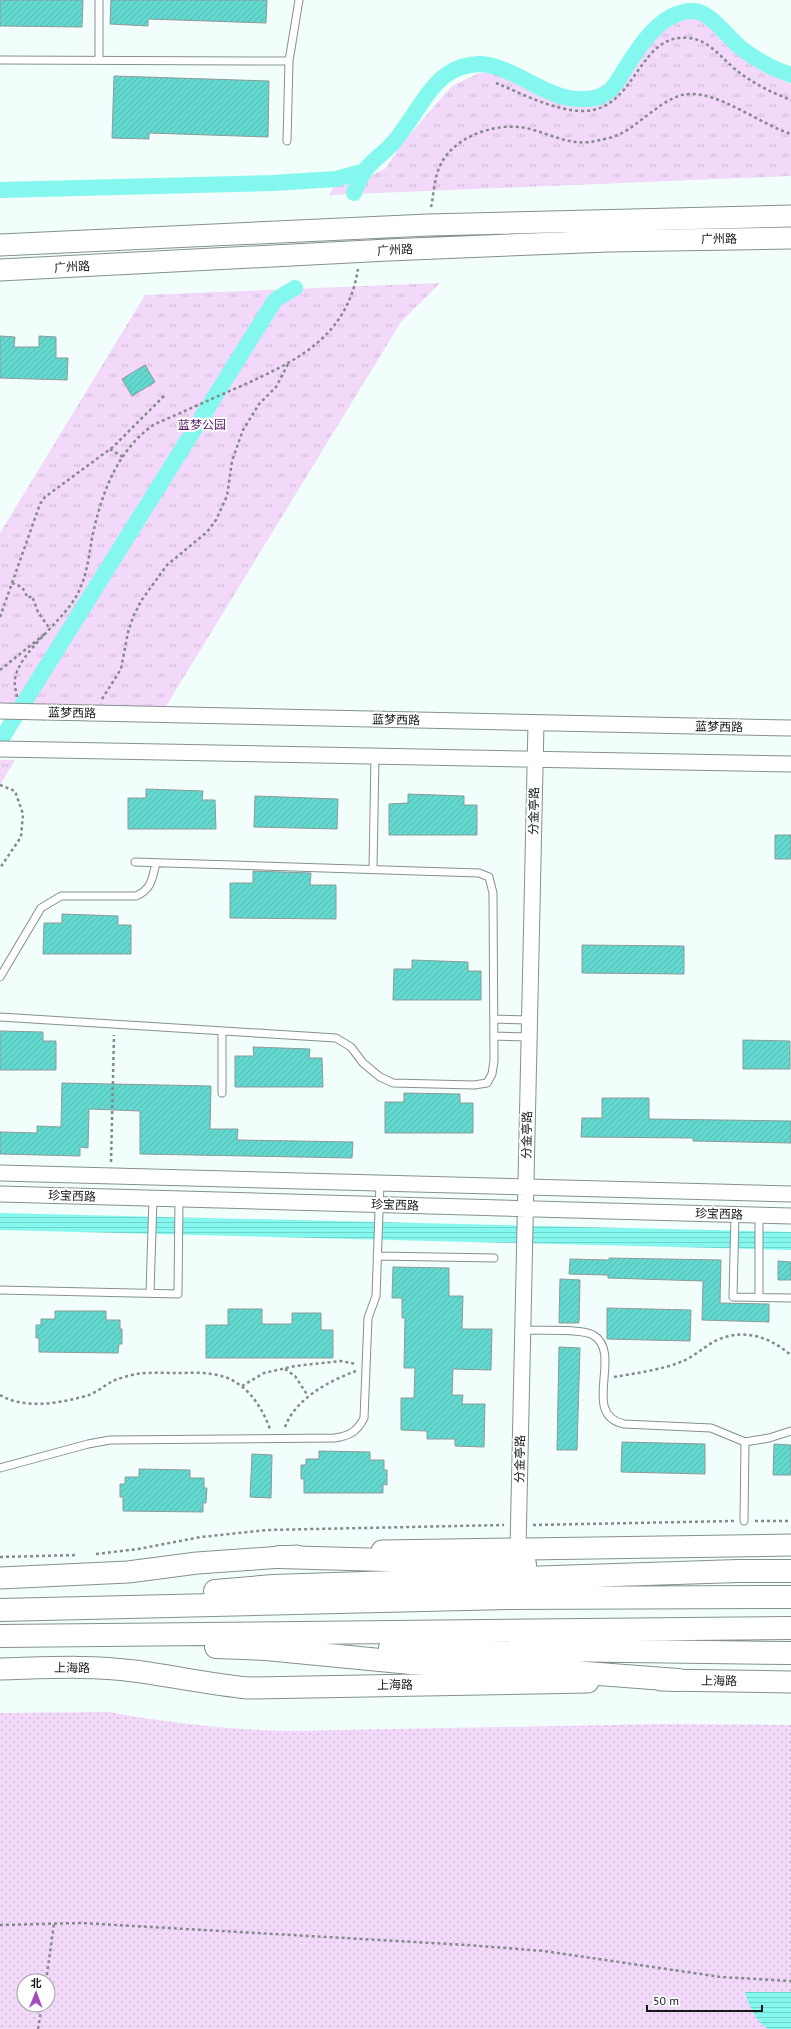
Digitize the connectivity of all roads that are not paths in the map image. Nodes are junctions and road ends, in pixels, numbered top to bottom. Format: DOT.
graph roads {
  1 [pos="99,0"];
  2 [pos="299,0"];
  3 [pos="99,59"];
  4 [pos="0,60"];
  5 [pos="289,61"];
  6 [pos="287,141"];
  7 [pos="791,216"];
  8 [pos="791,238"];
  9 [pos="0,245"];
  10 [pos="0,270"];
  11 [pos="0,711"];
  12 [pos="536,723"];
  13 [pos="791,728"];
  14 [pos="0,749"];
  15 [pos="375,756"];
  16 [pos="535,759"];
  17 [pos="791,764"];
  18 [pos="135,862"];
  19 [pos="156,863"];
  20 [pos="373,869"];
  21 [pos="0,977"];
  22 [pos="0,1017"];
  23 [pos="494,1019"];
  24 [pos="530,1020"];
  25 [pos="222,1031"];
  26 [pos="494,1036"];
  27 [pos="529,1037"];
  28 [pos="222,1093"];
  29 [pos="0,1173"];
  30 [pos="380,1183"];
  31 [pos="526,1187"];
  32 [pos="0,1194"];
  33 [pos="791,1194"];
  34 [pos="153,1199"];
  35 [pos="180,1199"];
  36 [pos="379,1205"];
  37 [pos="526,1209"];
  38 [pos="735,1215"];
  39 [pos="759,1215"];
  40 [pos="791,1216"];
  41 [pos="377,1256"];
  42 [pos="494,1258"];
  43 [pos="0,1290"];
  44 [pos="150,1293"];
  45 [pos="759,1297"];
  46 [pos="791,1298"];
  47 [pos="523,1330"];
  48 [pos="791,1431"];
  49 [pos="745,1442"];
  50 [pos="0,1468"];
  51 [pos="744,1521"];
  52 [pos="791,1545"];
  53 [pos="518,1548"];
  54 [pos="279,1557"];
  55 [pos="738,1571"];
  56 [pos="791,1571"];
  57 [pos="0,1578"];
  58 [pos="791,1597"];
  59 [pos="82,1608"];
  60 [pos="0,1610"];
  61 [pos="791,1628"];
  62 [pos="94,1635"];
  63 [pos="0,1636"];
  64 [pos="266,1649"];
  65 [pos="791,1653"];
  66 [pos="0,1669"];
  67 [pos="678,1680"];
  68 [pos="791,1682"];
  1 -- 3 [label="lane"];
  2 -- 5 [label="lane"];
  3 -- 4 [label="lane"];
  3 -- 5 [label="lane"];
  5 -- 6 [label="lane"];
  7 -- 9 [label="main road, 广州路"];
  8 -- 10 [label="main road, 广州路"];
  11 -- 12 [label="street, 蓝梦西路, bridge"];
  12 -- 13 [label="street, 蓝梦西路"];
  12 -- 16 [label="street, 分金亭路"];
  14 -- 15 [label="street"];
  15 -- 16 [label="street"];
  15 -- 20 [label="lane"];
  16 -- 17 [label="street"];
  16 -- 24 [label="street, 分金亭路"];
  18 -- 19 [label="lane"];
  19 -- 20 [label="lane"];
  19 -- 21 [label="lane"];
  20 -- 23 [label="lane"];
  22 -- 25 [label="lane"];
  23 -- 24 [label="lane"];
  23 -- 26 [label="lane"];
  24 -- 27 [label="street, 分金亭路"];
  25 -- 26 [label="lane"];
  25 -- 28 [label="lane"];
  26 -- 27 [label="lane"];
  27 -- 31 [label="street, 分金亭路"];
  29 -- 30 [label="street, 珍宝西路"];
  30 -- 31 [label="street, 珍宝西路"];
  30 -- 36 [label="lane"];
  31 -- 33 [label="street, 珍宝西路"];
  31 -- 37 [label="street, 分金亭路"];
  32 -- 34 [label="street, 珍宝西路"];
  34 -- 35 [label="street, 珍宝西路"];
  34 -- 44 [label="lane"];
  35 -- 36 [label="street, 珍宝西路"];
  35 -- 44 [label="lane"];
  36 -- 37 [label="street, 珍宝西路"];
  36 -- 41 [label="lane"];
  37 -- 38 [label="street, 珍宝西路"];
  37 -- 47 [label="street, 分金亭路"];
  38 -- 39 [label="street, 珍宝西路"];
  38 -- 45 [label="lane"];
  39 -- 40 [label="street, 珍宝西路"];
  39 -- 45 [label="lane"];
  41 -- 42 [label="lane"];
  41 -- 50 [label="lane"];
  43 -- 44 [label="lane"];
  45 -- 46 [label="lane"];
  47 -- 49 [label="lane"];
  47 -- 53 [label="street, 分金亭路"];
  48 -- 49 [label="lane"];
  49 -- 51 [label="lane"];
  52 -- 53 [label="main road"];
  53 -- 54 [label="main road"];
  54 -- 55 [label="highway"];
  54 -- 57 [label="main road"];
  55 -- 56 [label="highway"];
  55 -- 59 [label="highway"];
  58 -- 59 [label="highway"];
  59 -- 60 [label="highway"];
  61 -- 62 [label="highway"];
  62 -- 63 [label="highway"];
  62 -- 64 [label="highway"];
  64 -- 65 [label="highway"];
  64 -- 67 [label="highway"];
  66 -- 67 [label="main road, 上海路"];
  67 -- 68 [label="main road, 上海路"];
}
